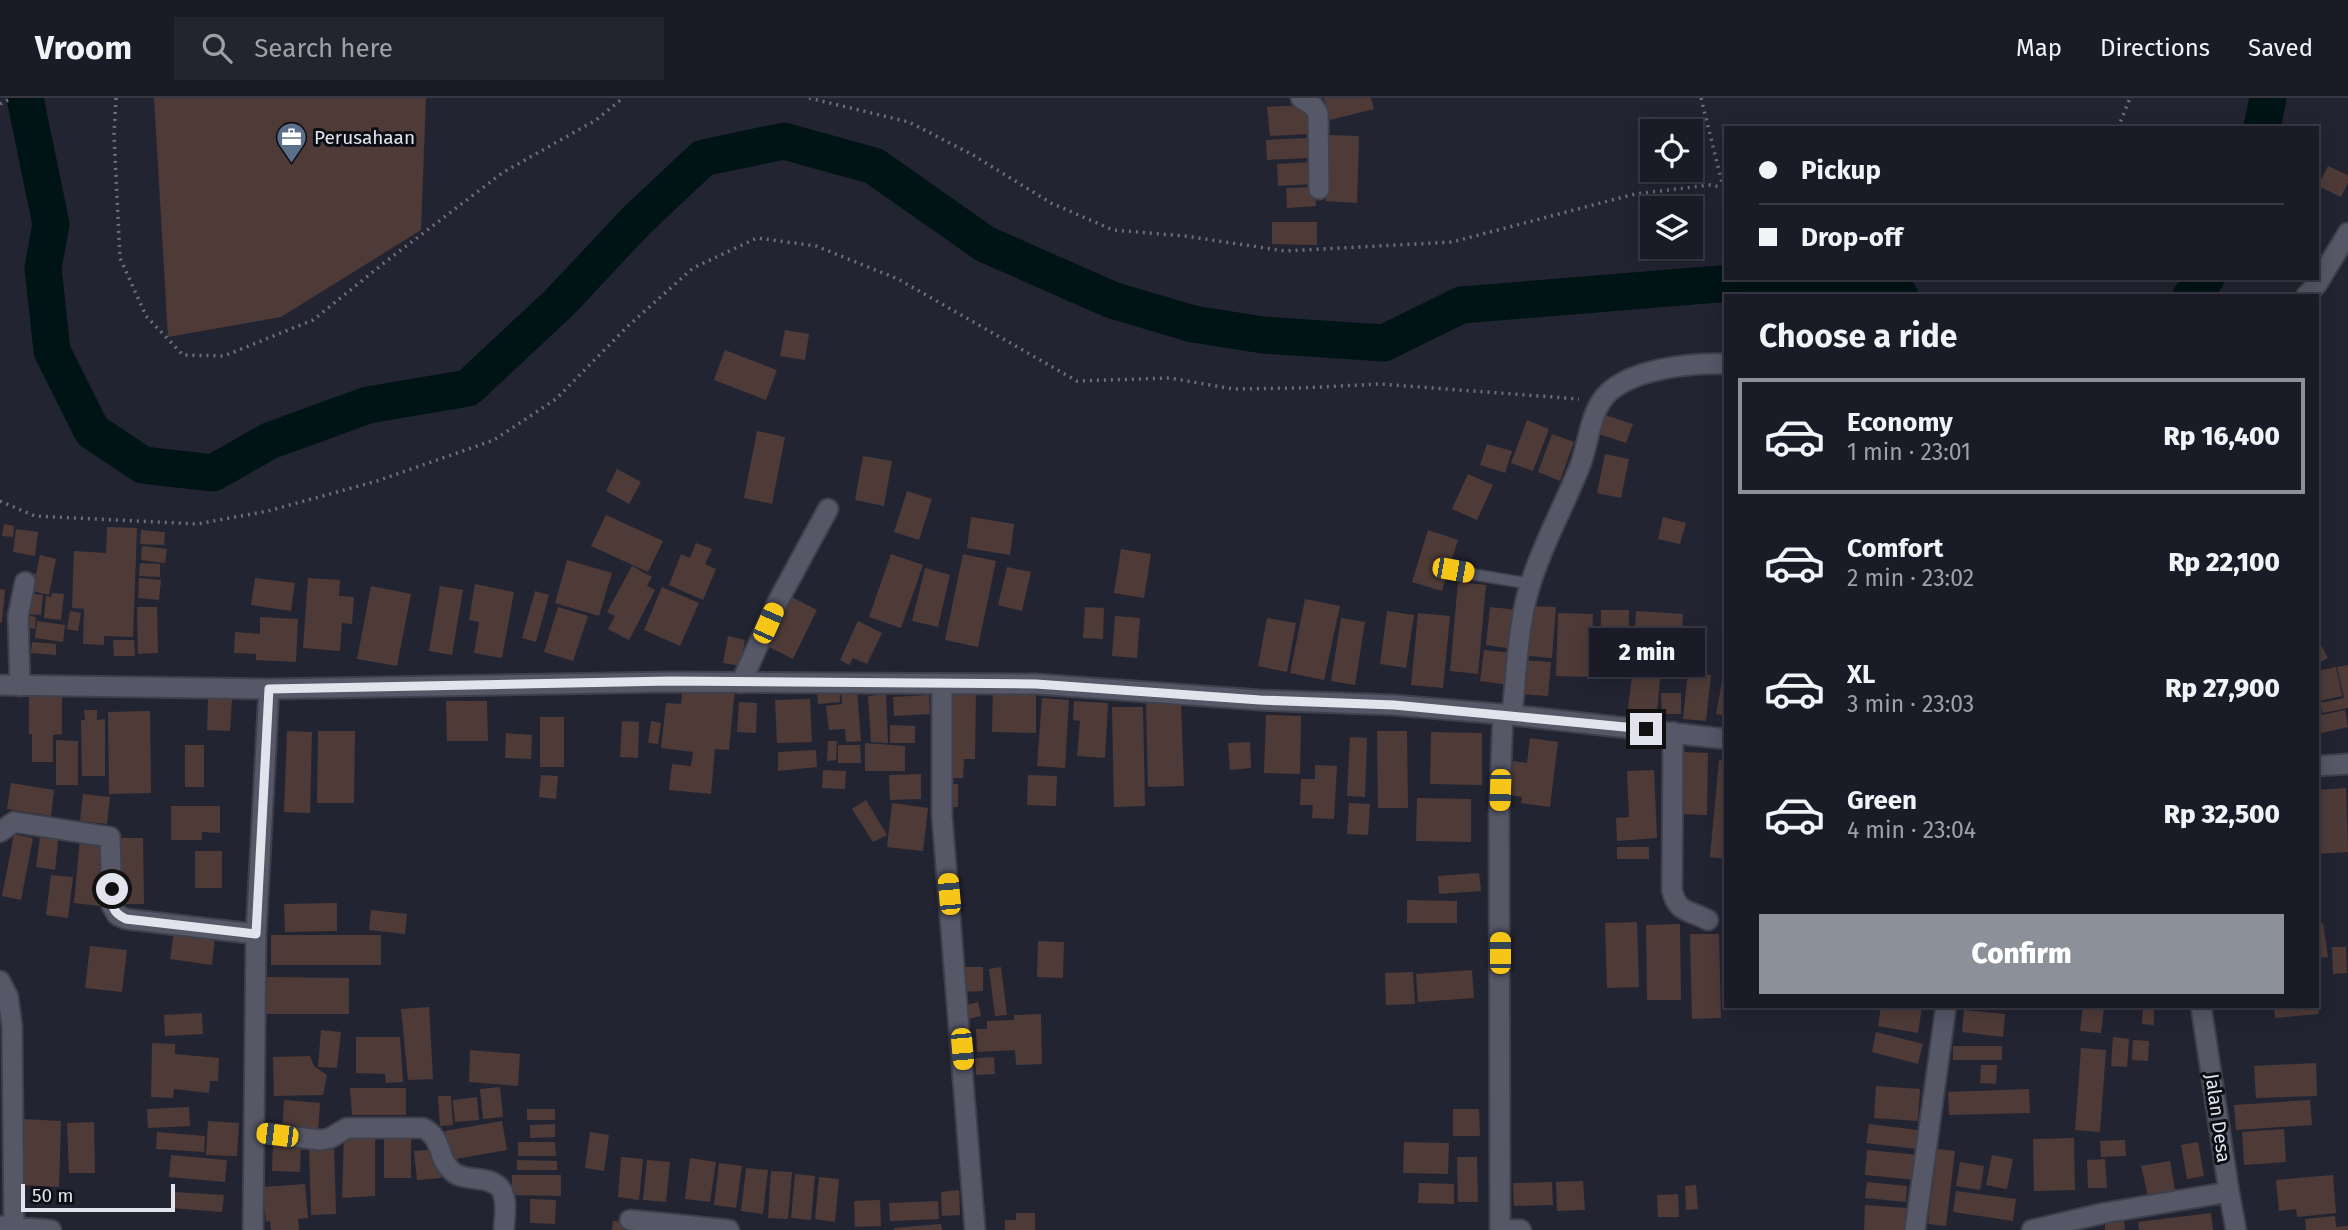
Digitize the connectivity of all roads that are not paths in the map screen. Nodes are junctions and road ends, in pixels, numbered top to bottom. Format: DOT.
graph roads {
  1 [pos="1301,98"];
  2 [pos="1318,189"];
  3 [pos="2348,233"];
  4 [pos="2319,279"];
  5 [pos="1724,364"];
  6 [pos="828,509"];
  7 [pos="1453,570"];
  8 [pos="25,582"];
  9 [pos="1532,584"];
  10 [pos="741,683"];
  11 [pos="0,685"];
  12 [pos="942,685"];
  13 [pos="20,686"];
  14 [pos="269,689"];
  15 [pos="1507,714"];
  16 [pos="1673,732"];
  17 [pos="1724,739"];
  18 [pos="2348,764"];
  19 [pos="2319,766"];
  20 [pos="0,832"];
  21 [pos="1708,920"];
  22 [pos="256,934"];
  23 [pos="0,981"];
  24 [pos="1946,1008"];
  25 [pos="2201,1008"];
  26 [pos="256,1132"];
  27 [pos="2229,1192"];
  28 [pos="630,1220"];
  29 [pos="7,1227"];
  30 [pos="681,1228"];
  31 [pos="51,1230"];
  32 [pos="253,1230"];
  33 [pos="504,1230"];
  34 [pos="729,1230"];
  35 [pos="975,1230"];
  36 [pos="1500,1230"];
  37 [pos="1521,1230"];
  38 [pos="1915,1230"];
  39 [pos="2032,1230"];
  40 [pos="2236,1230"];
  1 -- 2 [label="street"];
  3 -- 4 [label="street"];
  5 -- 9 [label="street"];
  6 -- 10 [label="street"];
  7 -- 9 [label="lane"];
  8 -- 13 [label="street"];
  9 -- 15 [label="street"];
  10 -- 12 [label="street"];
  10 -- 14 [label="street"];
  11 -- 13 [label="street"];
  12 -- 15 [label="street"];
  12 -- 35 [label="street"];
  13 -- 14 [label="street"];
  14 -- 22 [label="street"];
  15 -- 16 [label="street"];
  15 -- 36 [label="street"];
  16 -- 17 [label="street"];
  16 -- 21 [label="street"];
  18 -- 19 [label="street"];
  20 -- 22 [label="street"];
  22 -- 26 [label="street"];
  23 -- 29 [label="street"];
  24 -- 38 [label="street"];
  25 -- 27 [label="street, Jalan Desa"];
  26 -- 32 [label="street"];
  26 -- 33 [label="street"];
  27 -- 39 [label="street"];
  27 -- 40 [label="street, Jalan Desa"];
  28 -- 30 [label="street"];
  29 -- 31 [label="street"];
  30 -- 34 [label="street"];
  36 -- 37 [label="street"];
}
